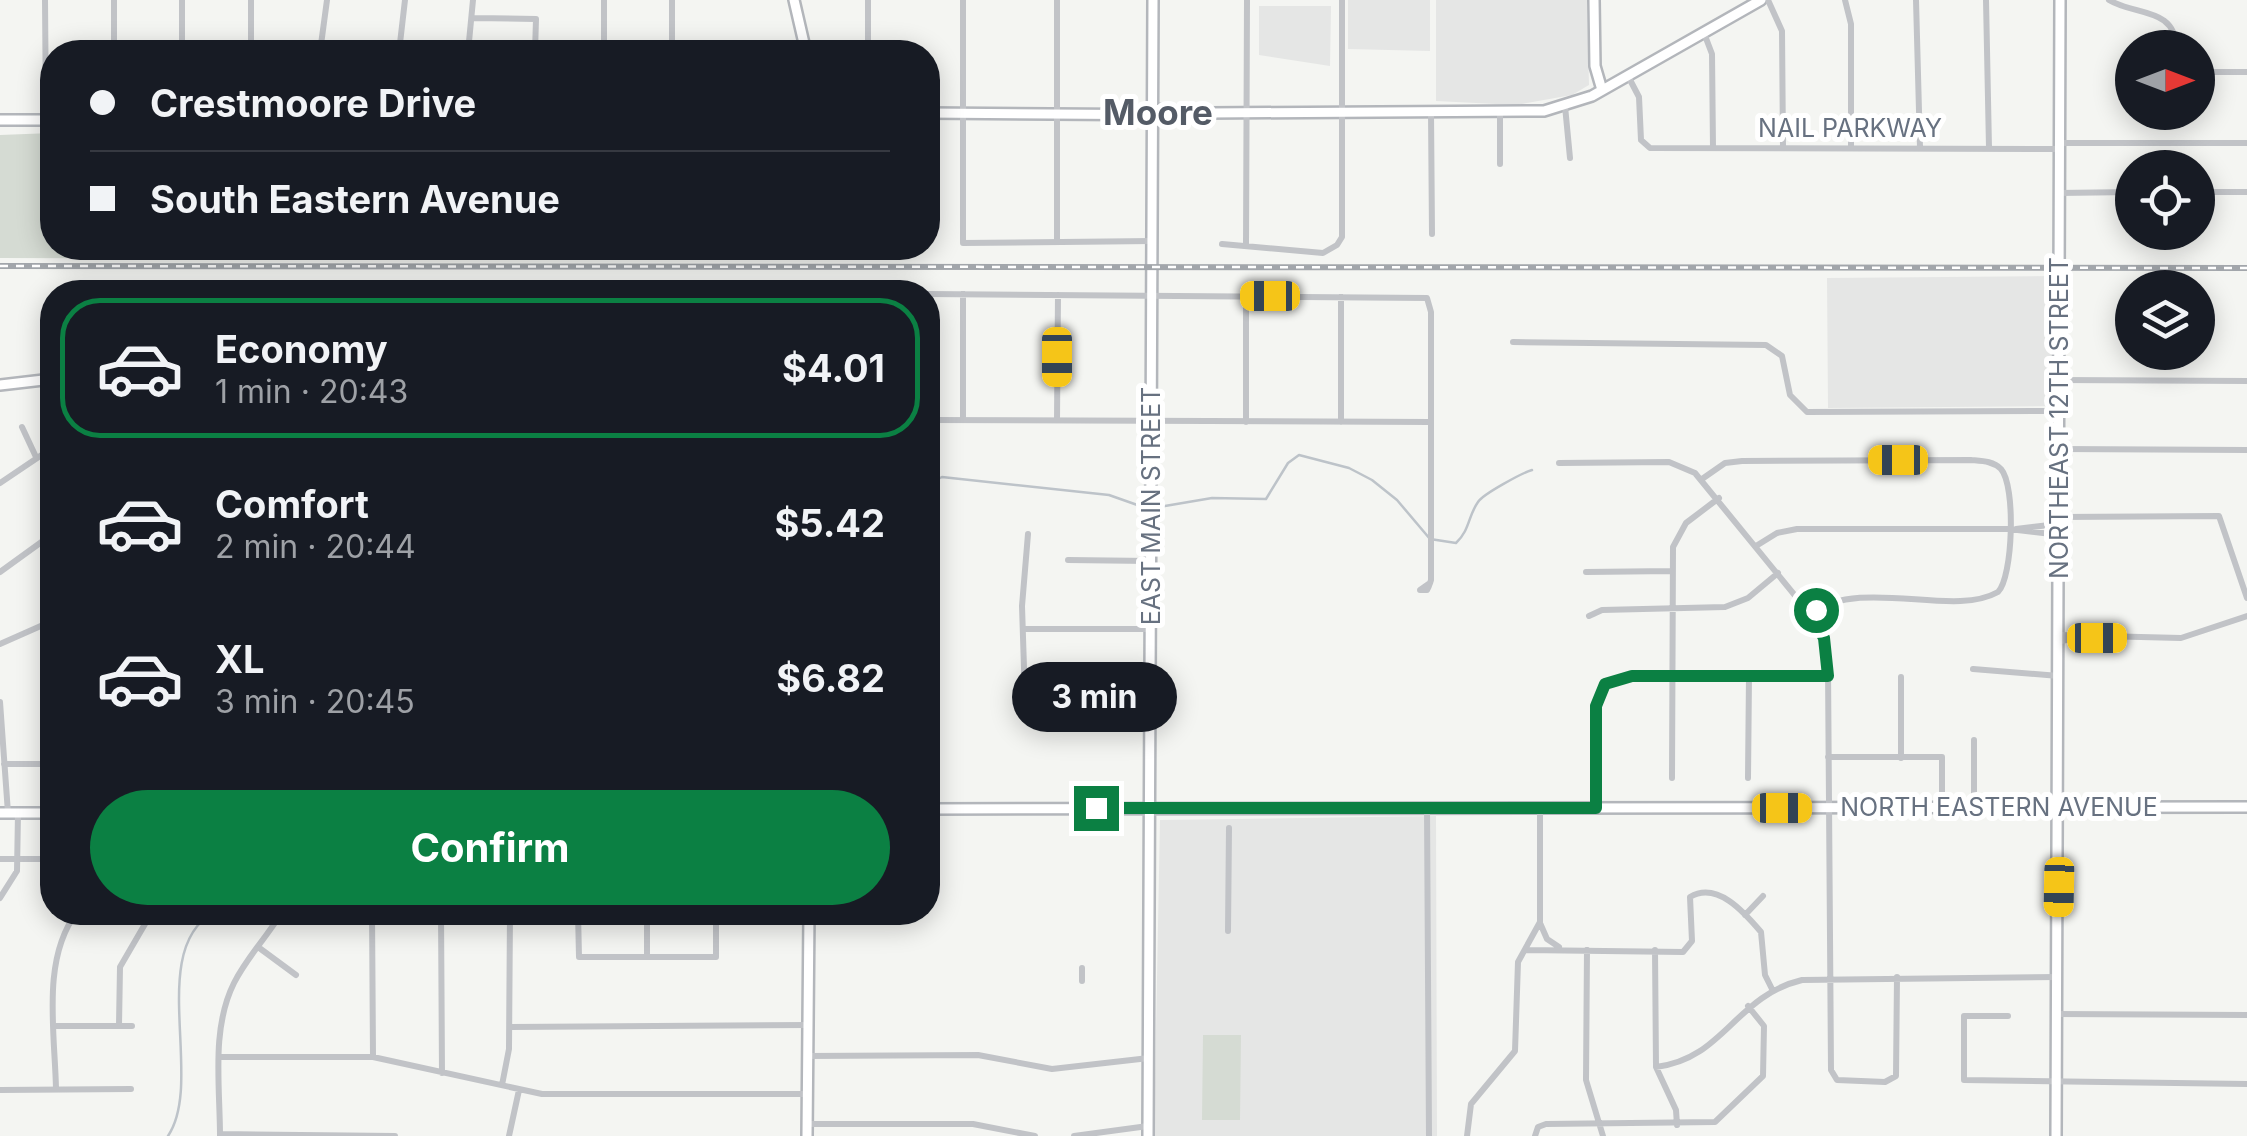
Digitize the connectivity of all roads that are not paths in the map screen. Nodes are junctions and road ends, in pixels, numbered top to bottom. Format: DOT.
graph roads {
  1 [pos="45,0"];
  2 [pos="114,0"];
  3 [pos="182,0"];
  4 [pos="250,0"];
  5 [pos="326,0"];
  6 [pos="405,0"];
  7 [pos="474,0"];
  8 [pos="604,0"];
  9 [pos="672,0"];
  10 [pos="794,0"];
  11 [pos="868,0"];
  12 [pos="963,0"];
  13 [pos="1057,0"];
  14 [pos="1152,0"];
  15 [pos="1247,0"];
  16 [pos="1342,0"];
  17 [pos="1594,0"];
  18 [pos="1765,0"];
  19 [pos="1844,0"];
  20 [pos="1916,0"];
  21 [pos="1986,0"];
  22 [pos="2060,0"];
  23 [pos="2108,0"];
  24 [pos="1748,3"];
  25 [pos="474,18"];
  26 [pos="2175,30"];
  27 [pos="1704,33"];
  28 [pos="46,40"];
  29 [pos="114,40"];
  30 [pos="182,40"];
  31 [pos="251,40"];
  32 [pos="321,40"];
  33 [pos="400,40"];
  34 [pos="470,40"];
  35 [pos="535,40"];
  36 [pos="604,40"];
  37 [pos="672,40"];
  38 [pos="803,40"];
  39 [pos="868,40"];
  40 [pos="2215,72"];
  41 [pos="2247,72"];
  42 [pos="1628,76"];
  43 [pos="1602,90"];
  44 [pos="1565,106"];
  45 [pos="1247,112"];
  46 [pos="940,113"];
  47 [pos="963,113"];
  48 [pos="1057,113"];
  49 [pos="1152,113"];
  50 [pos="1342,113"];
  51 [pos="1431,113"];
  52 [pos="1500,113"];
  53 [pos="0,120"];
  54 [pos="40,120"];
  55 [pos="2247,143"];
  56 [pos="2059,146"];
  57 [pos="1713,148"];
  58 [pos="1783,148"];
  59 [pos="1852,148"];
  60 [pos="1920,148"];
  61 [pos="1989,148"];
  62 [pos="1570,158"];
  63 [pos="1500,164"];
  64 [pos="2115,192"];
  65 [pos="2215,192"];
  66 [pos="2247,192"];
  67 [pos="2058,193"];
  68 [pos="1432,234"];
  69 [pos="1057,239"];
  70 [pos="1152,242"];
  71 [pos="1222,244"];
  72 [pos="1246,246"];
  73 [pos="940,294"];
  74 [pos="963,294"];
  75 [pos="1058,295"];
  76 [pos="1152,296"];
  77 [pos="1246,296"];
  78 [pos="1341,297"];
  79 [pos="1513,342"];
  80 [pos="2060,380"];
  81 [pos="40,381"];
  82 [pos="2247,381"];
  83 [pos="0,385"];
  84 [pos="2060,411"];
  85 [pos="940,420"];
  86 [pos="963,420"];
  87 [pos="1057,420"];
  88 [pos="1152,421"];
  89 [pos="1246,422"];
  90 [pos="1341,422"];
  91 [pos="1430,422"];
  92 [pos="22,427"];
  93 [pos="2060,449"];
  94 [pos="2247,450"];
  95 [pos="40,455"];
  96 [pos="36,457"];
  97 [pos="1559,462"];
  98 [pos="1702,480"];
  99 [pos="0,483"];
  100 [pos="1718,498"];
  101 [pos="2060,525"];
  102 [pos="2012,529"];
  103 [pos="1028,534"];
  104 [pos="40,543"];
  105 [pos="1756,546"];
  106 [pos="1068,560"];
  107 [pos="1151,561"];
  108 [pos="1672,571"];
  109 [pos="0,572"];
  110 [pos="1586,572"];
  111 [pos="1778,573"];
  112 [pos="1430,584"];
  113 [pos="2247,598"];
  114 [pos="1672,609"];
  115 [pos="1810,613"];
  116 [pos="1589,616"];
  117 [pos="2247,616"];
  118 [pos="40,626"];
  119 [pos="1151,628"];
  120 [pos="1023,629"];
  121 [pos="2060,638"];
  122 [pos="0,644"];
  123 [pos="1973,669"];
  124 [pos="1672,676"];
  125 [pos="1749,676"];
  126 [pos="1828,676"];
  127 [pos="2060,676"];
  128 [pos="1901,677"];
  129 [pos="1151,701"];
  130 [pos="0,702"];
  131 [pos="1974,740"];
  132 [pos="1828,757"];
  133 [pos="1902,758"];
  134 [pos="40,765"];
  135 [pos="1,767"];
  136 [pos="1672,778"];
  137 [pos="1748,778"];
  138 [pos="1942,797"];
  139 [pos="1974,805"];
  140 [pos="2060,805"];
  141 [pos="2247,807"];
  142 [pos="1152,808"];
  143 [pos="1427,808"];
  144 [pos="1540,808"];
  145 [pos="1596,808"];
  146 [pos="1828,808"];
  147 [pos="940,809"];
  148 [pos="9,813"];
  149 [pos="40,813"];
  150 [pos="1228,828"];
  151 [pos="0,858"];
  152 [pos="40,858"];
  153 [pos="18,859"];
  154 [pos="1762,896"];
  155 [pos="0,898"];
  156 [pos="1745,914"];
  157 [pos="1540,922"];
  158 [pos="69,925"];
  159 [pos="145,925"];
  160 [pos="273,925"];
  161 [pos="372,925"];
  162 [pos="441,925"];
  163 [pos="510,925"];
  164 [pos="578,925"];
  165 [pos="647,925"];
  166 [pos="716,925"];
  167 [pos="809,925"];
  168 [pos="1228,930"];
  169 [pos="258,947"];
  170 [pos="1562,949"];
  171 [pos="1525,950"];
  172 [pos="1587,950"];
  173 [pos="1656,950"];
  174 [pos="647,956"];
  175 [pos="1082,968"];
  176 [pos="296,975"];
  177 [pos="1831,977"];
  178 [pos="1898,977"];
  179 [pos="2058,977"];
  180 [pos="1082,980"];
  181 [pos="1772,990"];
  182 [pos="1748,1006"];
  183 [pos="2057,1014"];
  184 [pos="2247,1014"];
  185 [pos="2008,1016"];
  186 [pos="120,1025"];
  187 [pos="808,1025"];
  188 [pos="56,1026"];
  189 [pos="132,1026"];
  190 [pos="510,1027"];
  191 [pos="808,1056"];
  192 [pos="219,1057"];
  193 [pos="373,1057"];
  194 [pos="1149,1058"];
  195 [pos="1656,1067"];
  196 [pos="442,1072"];
  197 [pos="2056,1083"];
  198 [pos="2247,1084"];
  199 [pos="502,1086"];
  200 [pos="56,1089"];
  201 [pos="131,1089"];
  202 [pos="0,1090"];
  203 [pos="519,1090"];
  204 [pos="808,1094"];
  205 [pos="808,1124"];
  206 [pos="1601,1124"];
  207 [pos="1677,1125"];
  208 [pos="1148,1131"];
  209 [pos="220,1135"];
  210 [pos="289,1135"];
  211 [pos="395,1136"];
  212 [pos="509,1136"];
  213 [pos="808,1136"];
  214 [pos="1035,1136"];
  215 [pos="1074,1136"];
  216 [pos="1429,1136"];
  217 [pos="1467,1136"];
  218 [pos="1535,1136"];
  219 [pos="1602,1136"];
  220 [pos="2056,1136"];
  1 -- 28 [label="street"];
  2 -- 29 [label="street"];
  3 -- 30 [label="street"];
  4 -- 31 [label="street"];
  5 -- 32 [label="street"];
  6 -- 33 [label="street"];
  7 -- 25 [label="street"];
  8 -- 36 [label="street"];
  9 -- 37 [label="street"];
  10 -- 38 [label="main road"];
  11 -- 39 [label="street"];
  12 -- 47 [label="street"];
  13 -- 48 [label="street"];
  14 -- 49 [label="main road, EAST MAIN STREET"];
  15 -- 45 [label="street"];
  16 -- 50 [label="street"];
  17 -- 43 [label="main road"];
  18 -- 24 [label="main road"];
  18 -- 58 [label="street"];
  19 -- 59 [label="street"];
  20 -- 60 [label="street"];
  21 -- 61 [label="street"];
  22 -- 56 [label="main road, NORTHEAST 12TH STREET"];
  23 -- 26 [label="street"];
  24 -- 27 [label="main road"];
  25 -- 34 [label="street"];
  25 -- 35 [label="street"];
  27 -- 42 [label="main road"];
  27 -- 57 [label="street"];
  40 -- 41 [label="street"];
  42 -- 43 [label="main road"];
  42 -- 57 [label="street, NAIL PARKWAY"];
  43 -- 44 [label="main road"];
  44 -- 52 [label="main road"];
  44 -- 62 [label="street"];
  45 -- 49 [label="main road"];
  45 -- 50 [label="main road"];
  45 -- 72 [label="street"];
  46 -- 47 [label="main road"];
  47 -- 48 [label="main road"];
  47 -- 69 [label="street"];
  48 -- 49 [label="main road"];
  48 -- 69 [label="street"];
  49 -- 70 [label="main road, EAST MAIN STREET"];
  50 -- 51 [label="main road"];
  50 -- 72 [label="street"];
  51 -- 52 [label="main road"];
  51 -- 68 [label="street"];
  52 -- 63 [label="street"];
  53 -- 54 [label="main road"];
  55 -- 56 [label="street, NAIL PARKWAY"];
  56 -- 61 [label="street, NAIL PARKWAY"];
  56 -- 67 [label="main road, NORTHEAST 12TH STREET"];
  57 -- 58 [label="street, NAIL PARKWAY"];
  58 -- 59 [label="street, NAIL PARKWAY"];
  59 -- 60 [label="street, NAIL PARKWAY"];
  60 -- 61 [label="street, NAIL PARKWAY"];
  64 -- 67 [label="street"];
  65 -- 66 [label="street"];
  67 -- 80 [label="main road, NORTHEAST 12TH STREET"];
  69 -- 70 [label="street"];
  70 -- 76 [label="main road, EAST MAIN STREET"];
  71 -- 72 [label="street"];
  73 -- 74 [label="street"];
  74 -- 75 [label="street"];
  74 -- 86 [label="street"];
  75 -- 76 [label="street"];
  75 -- 87 [label="street"];
  76 -- 77 [label="street"];
  76 -- 88 [label="main road, EAST MAIN STREET"];
  77 -- 78 [label="street"];
  77 -- 89 [label="street"];
  78 -- 90 [label="street"];
  78 -- 91 [label="street"];
  79 -- 84 [label="street"];
  80 -- 82 [label="street"];
  80 -- 84 [label="main road, NORTHEAST 12TH STREET"];
  81 -- 83 [label="main road"];
  84 -- 93 [label="main road, NORTHEAST 12TH STREET"];
  85 -- 86 [label="street"];
  86 -- 87 [label="street"];
  87 -- 88 [label="street"];
  88 -- 89 [label="street"];
  88 -- 107 [label="main road, EAST MAIN STREET"];
  89 -- 90 [label="street"];
  90 -- 91 [label="street"];
  91 -- 112 [label="street"];
  92 -- 96 [label="street"];
  93 -- 94 [label="street"];
  93 -- 101 [label="main road, NORTHEAST 12TH STREET"];
  95 -- 96 [label="street"];
  96 -- 99 [label="street"];
  97 -- 98 [label="street"];
  98 -- 100 [label="street"];
  98 -- 102 [label="street"];
  100 -- 105 [label="street"];
  100 -- 108 [label="street"];
  101 -- 102 [label="street"];
  101 -- 113 [label="street"];
  101 -- 121 [label="main road, NORTHEAST 12TH STREET"];
  102 -- 105 [label="street"];
  102 -- 115 [label="street"];
  103 -- 120 [label="street"];
  104 -- 109 [label="street"];
  105 -- 111 [label="street"];
  106 -- 107 [label="street"];
  107 -- 119 [label="main road, EAST MAIN STREET"];
  108 -- 110 [label="street"];
  108 -- 114 [label="street"];
  111 -- 114 [label="street"];
  111 -- 115 [label="street"];
  114 -- 116 [label="street"];
  114 -- 124 [label="street"];
  115 -- 126 [label="street"];
  117 -- 121 [label="street"];
  118 -- 122 [label="street"];
  119 -- 120 [label="street"];
  119 -- 129 [label="main road, EAST MAIN STREET"];
  120 -- 129 [label="street"];
  121 -- 127 [label="main road, NORTHEAST 12TH STREET"];
  123 -- 127 [label="street"];
  124 -- 125 [label="street"];
  124 -- 136 [label="street"];
  124 -- 145 [label="street"];
  125 -- 126 [label="street"];
  125 -- 137 [label="street"];
  126 -- 132 [label="street"];
  127 -- 140 [label="main road, NORTHEAST 12TH STREET"];
  128 -- 133 [label="street"];
  129 -- 142 [label="main road, EAST MAIN STREET"];
  130 -- 135 [label="street"];
  131 -- 139 [label="street"];
  132 -- 133 [label="street"];
  132 -- 146 [label="street"];
  133 -- 138 [label="street"];
  134 -- 135 [label="street"];
  135 -- 148 [label="street"];
  139 -- 140 [label="main road, NORTH EASTERN AVENUE"];
  139 -- 146 [label="main road, NORTH EASTERN AVENUE"];
  140 -- 141 [label="main road, NORTH EASTERN AVENUE"];
  140 -- 179 [label="main road, NORTHEAST 12TH STREET"];
  142 -- 143 [label="main road, NORTH EASTERN AVENUE"];
  142 -- 147 [label="main road, NORTH EASTERN AVENUE"];
  142 -- 194 [label="main road, EAST MAIN STREET"];
  143 -- 144 [label="main road, NORTH EASTERN AVENUE"];
  143 -- 216 [label="street"];
  144 -- 145 [label="main road, NORTH EASTERN AVENUE"];
  144 -- 157 [label="street"];
  145 -- 146 [label="main road, NORTH EASTERN AVENUE"];
  146 -- 177 [label="street"];
  148 -- 149 [label="main road"];
  148 -- 153 [label="street"];
  150 -- 168 [label="street"];
  151 -- 153 [label="street"];
  152 -- 153 [label="street"];
  153 -- 155 [label="street"];
  154 -- 156 [label="street"];
  156 -- 173 [label="street"];
  156 -- 181 [label="street"];
  157 -- 170 [label="street"];
  157 -- 171 [label="street"];
  158 -- 188 [label="street"];
  159 -- 186 [label="street"];
  160 -- 169 [label="street"];
  161 -- 193 [label="street"];
  162 -- 196 [label="street"];
  163 -- 190 [label="street"];
  164 -- 174 [label="street"];
  165 -- 174 [label="street"];
  166 -- 174 [label="street"];
  167 -- 187 [label="main road"];
  169 -- 176 [label="street"];
  169 -- 192 [label="street"];
  170 -- 171 [label="street"];
  170 -- 172 [label="street"];
  171 -- 217 [label="street"];
  172 -- 173 [label="street"];
  172 -- 206 [label="street"];
  173 -- 195 [label="street"];
  175 -- 180 [label="street"];
  177 -- 178 [label="street"];
  177 -- 178 [label="street"];
  177 -- 181 [label="street"];
  178 -- 179 [label="street"];
  179 -- 183 [label="main road, NORTHEAST 12TH STREET"];
  181 -- 182 [label="street"];
  182 -- 195 [label="street"];
  182 -- 207 [label="street"];
  183 -- 184 [label="street"];
  183 -- 197 [label="main road, NORTHEAST 12TH STREET"];
  185 -- 197 [label="street"];
  186 -- 188 [label="street"];
  186 -- 189 [label="street"];
  187 -- 190 [label="street"];
  187 -- 191 [label="main road"];
  188 -- 200 [label="street"];
  190 -- 199 [label="street"];
  191 -- 194 [label="street"];
  191 -- 204 [label="main road"];
  192 -- 193 [label="street"];
  192 -- 209 [label="street"];
  193 -- 196 [label="street"];
  194 -- 208 [label="main road, EAST MAIN STREET"];
  195 -- 207 [label="street"];
  196 -- 199 [label="street"];
  197 -- 198 [label="street"];
  197 -- 220 [label="main road, NORTHEAST 12TH STREET"];
  199 -- 203 [label="street"];
  200 -- 201 [label="street"];
  200 -- 202 [label="street"];
  203 -- 204 [label="street"];
  203 -- 212 [label="street"];
  204 -- 205 [label="main road"];
  205 -- 213 [label="main road"];
  205 -- 214 [label="street"];
  206 -- 207 [label="street"];
  206 -- 218 [label="street"];
  206 -- 219 [label="street"];
  208 -- 215 [label="street"];
  209 -- 210 [label="street"];
  210 -- 211 [label="street"];
}
